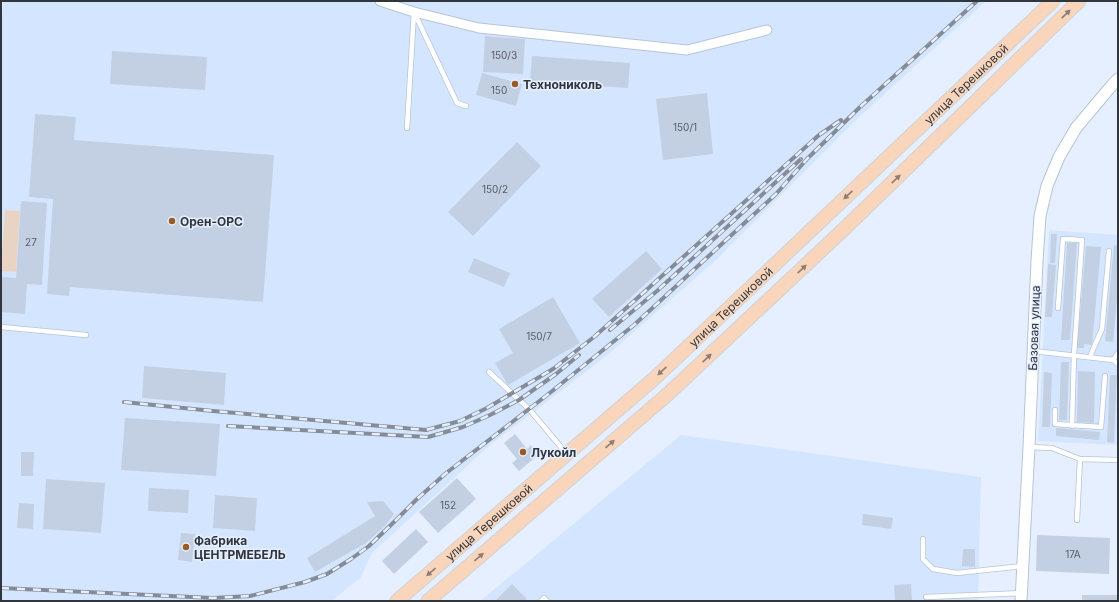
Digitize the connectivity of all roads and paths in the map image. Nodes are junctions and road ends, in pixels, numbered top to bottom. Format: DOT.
graph roads {
  1 [pos="380,1"];
  2 [pos="1053,1"];
  3 [pos="1079,1"];
  4 [pos="395,3"];
  5 [pos="414,12"];
  6 [pos="768,30"];
  7 [pos="1118,79"];
  8 [pos="466,106"];
  9 [pos="407,128"];
  10 [pos="1109,251"];
  11 [pos="1058,308"];
  12 [pos="1,327"];
  13 [pos="86,335"];
  14 [pos="1034,351"];
  15 [pos="1118,353"];
  16 [pos="1074,355"];
  17 [pos="1090,357"];
  18 [pos="1114,360"];
  19 [pos="1118,364"];
  20 [pos="489,372"];
  21 [pos="1105,376"];
  22 [pos="1056,410"];
  23 [pos="1072,426"];
  24 [pos="1029,447"];
  25 [pos="567,454"];
  26 [pos="1080,459"];
  27 [pos="1118,460"];
  28 [pos="580,470"];
  29 [pos="1077,520"];
  30 [pos="923,539"];
  31 [pos="1023,566"];
  32 [pos="926,597"];
  33 [pos="1022,597"];
  34 [pos="397,601"];
  35 [pos="428,601"];
  36 [pos="541,601"];
  37 [pos="547,601"];
  1 -- 4 [label="street"];
  2 -- 25 [label="main road, улица Терешковой, one-way"];
  28 -- 3 [label="main road, улица Терешковой, one-way"];
  4 -- 5 [label="street"];
  5 -- 6 [label="street"];
  5 -- 8 [label="lane"];
  5 -- 9 [label="lane"];
  7 -- 14 [label="street, Базовая улица"];
  10 -- 17 [label="lane"];
  11 -- 16 [label="lane"];
  12 -- 13 [label="lane"];
  14 -- 16 [label="lane"];
  14 -- 24 [label="street, Базовая улица"];
  15 -- 18 [label="lane"];
  16 -- 17 [label="lane"];
  16 -- 23 [label="lane"];
  17 -- 18 [label="lane"];
  18 -- 19 [label="lane"];
  20 -- 25 [label="lane"];
  21 -- 23 [label="lane"];
  22 -- 23 [label="lane"];
  24 -- 26 [label="lane"];
  24 -- 31 [label="street, Базовая улица"];
  25 -- 28 [label="main road"];
  25 -- 34 [label="main road, улица Терешковой, one-way"];
  26 -- 27 [label="lane"];
  26 -- 29 [label="lane"];
  35 -- 28 [label="main road, улица Терешковой, one-way"];
  30 -- 31 [label="lane"];
  31 -- 33 [label="street, Базовая улица"];
  32 -- 33 [label="lane"];
  36 -- 37 [label="lane"];
}
